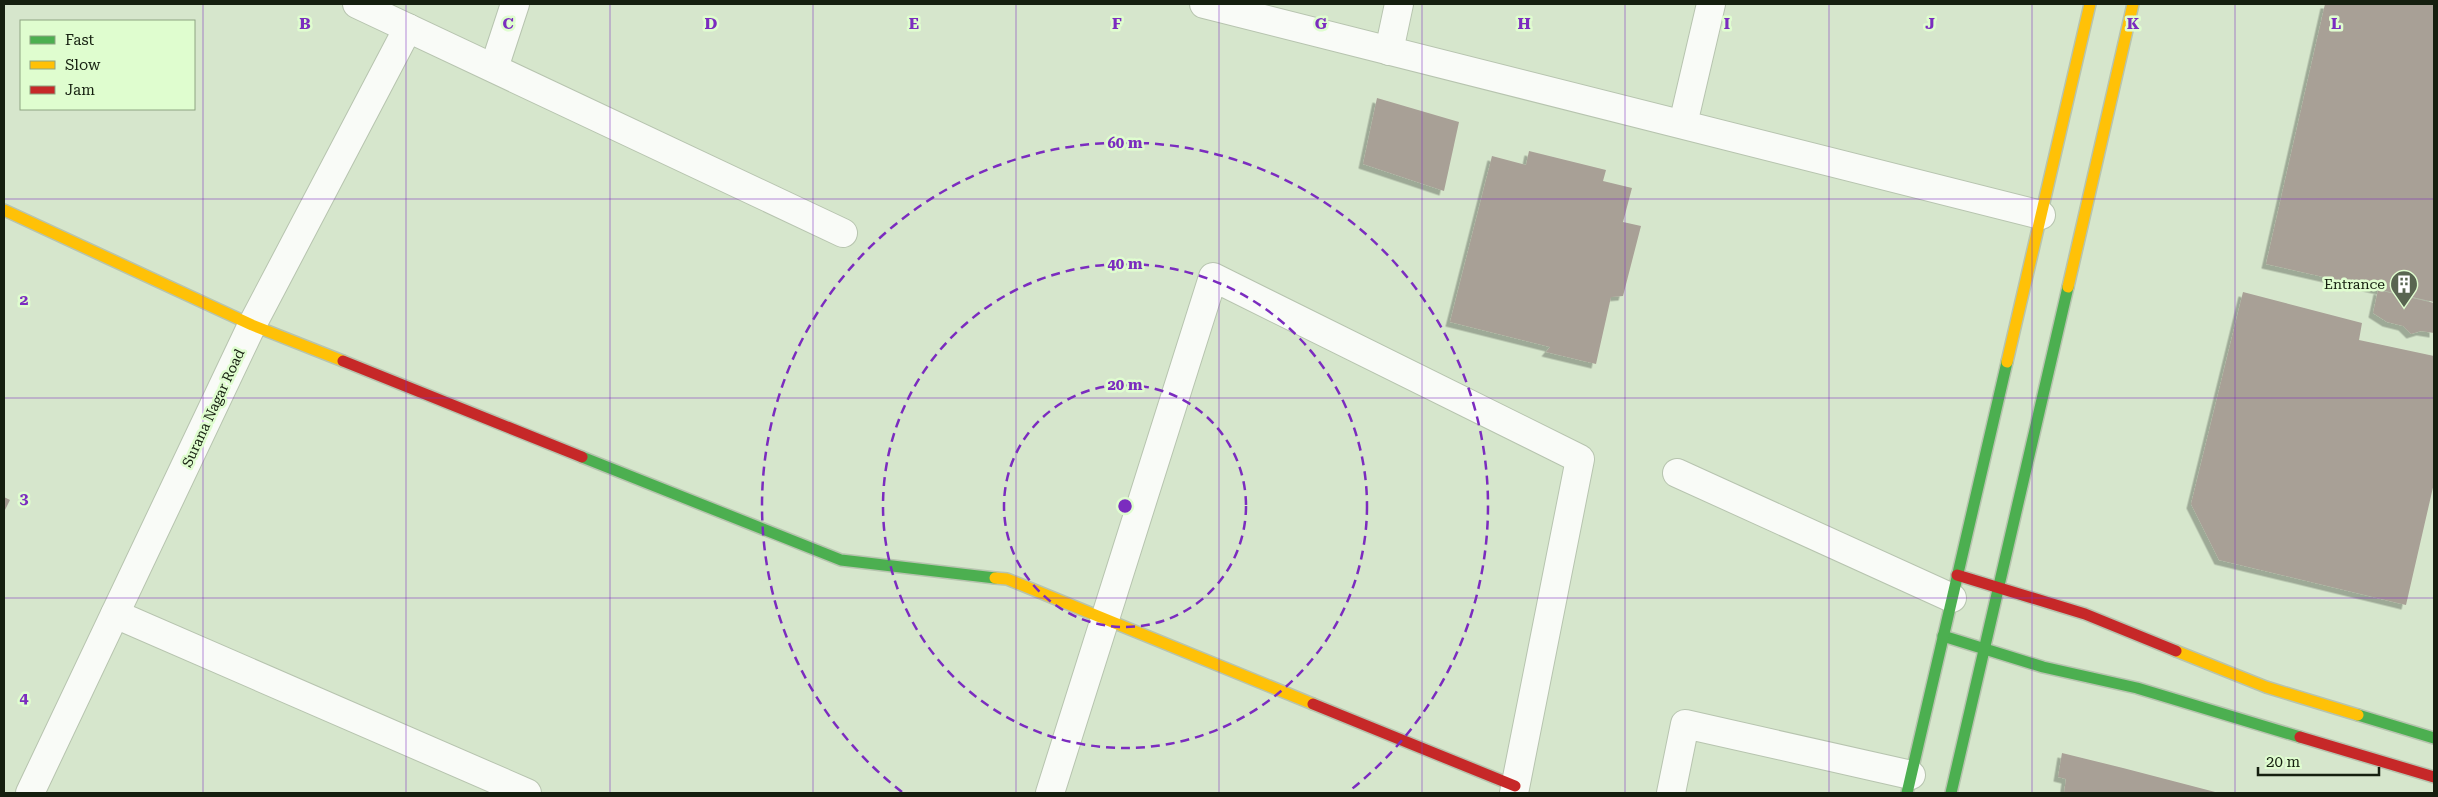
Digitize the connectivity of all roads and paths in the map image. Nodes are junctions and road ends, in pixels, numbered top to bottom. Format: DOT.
graph roads {
  1 [pos="357,4"];
  2 [pos="515,4"];
  3 [pos="1204,4"];
  4 [pos="1400,4"];
  5 [pos="1711,4"];
  6 [pos="2090,4"];
  7 [pos="2133,4"];
  8 [pos="408,28"];
  9 [pos="1389,51"];
  10 [pos="494,68"];
  11 [pos="1683,124"];
  12 [pos="4,210"];
  13 [pos="2041,214"];
  14 [pos="843,233"];
  15 [pos="252,325"];
  16 [pos="1677,473"];
  17 [pos="1955,586"];
  18 [pos="1998,587"];
  19 [pos="115,614"];
  20 [pos="1104,619"];
  21 [pos="1943,636"];
  22 [pos="1984,648"];
  23 [pos="2434,738"];
  24 [pos="2434,777"];
  25 [pos="1909,784"];
  26 [pos="1514,790"];
  27 [pos="30,793"];
  28 [pos="528,793"];
  29 [pos="1050,793"];
  30 [pos="1671,793"];
  31 [pos="1951,793"];
  1 -- 8 [label="street"];
  2 -- 10 [label="street"];
  3 -- 9 [label="street"];
  4 -- 9 [label="street"];
  5 -- 11 [label="street"];
  6 -- 13 [label="street"];
  7 -- 18 [label="street"];
  8 -- 10 [label="street"];
  8 -- 15 [label="street, Surana Nagar Road"];
  9 -- 11 [label="street"];
  10 -- 14 [label="street"];
  11 -- 13 [label="street"];
  12 -- 15 [label="street"];
  13 -- 17 [label="street"];
  15 -- 19 [label="street, Surana Nagar Road"];
  15 -- 20 [label="street"];
  16 -- 17 [label="street"];
  17 -- 18 [label="street"];
  17 -- 21 [label="street"];
  18 -- 22 [label="street"];
  18 -- 23 [label="street"];
  19 -- 27 [label="street, Surana Nagar Road"];
  19 -- 28 [label="street"];
  20 -- 26 [label="street"];
  20 -- 26 [label="street"];
  20 -- 29 [label="street"];
  21 -- 22 [label="street"];
  21 -- 25 [label="street"];
  22 -- 24 [label="street"];
  22 -- 31 [label="street"];
  25 -- 30 [label="street"];
}
